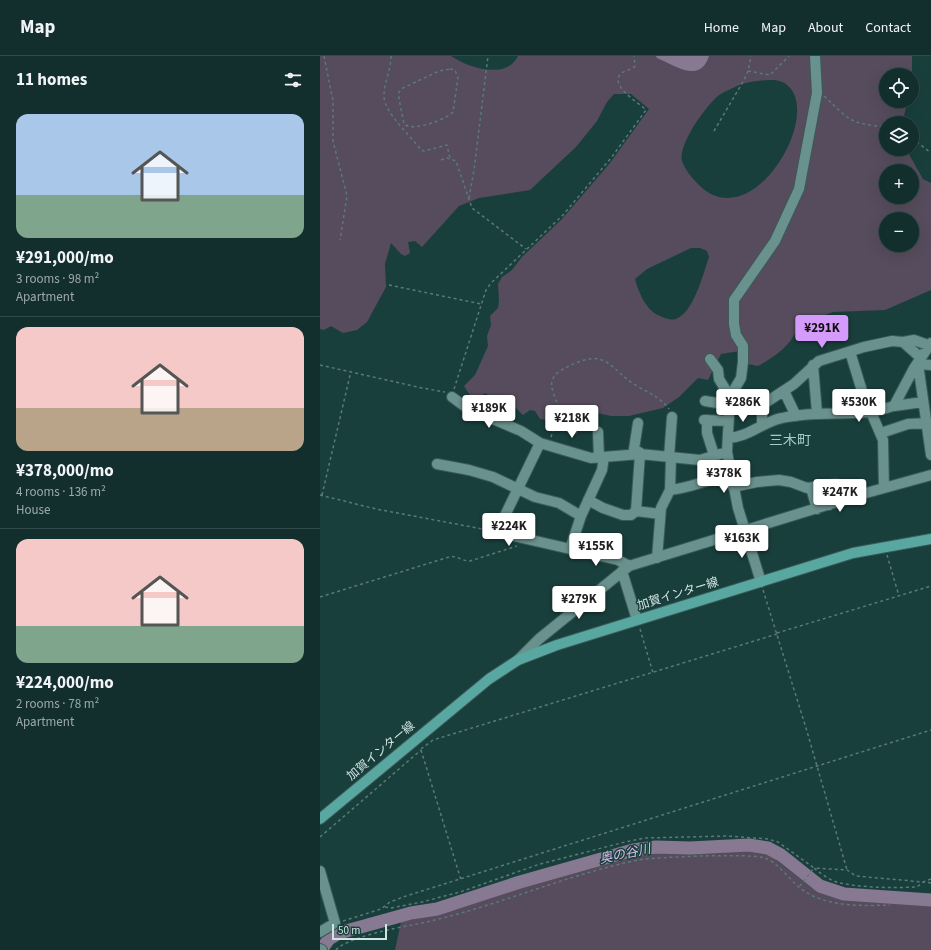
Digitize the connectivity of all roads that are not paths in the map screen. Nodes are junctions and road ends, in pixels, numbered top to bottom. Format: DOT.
graph roads {
  1 [pos="815,56"];
  2 [pos="903,342"];
  3 [pos="930,344"];
  4 [pos="848,352"];
  5 [pos="710,359"];
  6 [pos="920,361"];
  7 [pos="813,365"];
  8 [pos="931,365"];
  9 [pos="784,391"];
  10 [pos="452,397"];
  11 [pos="705,401"];
  12 [pos="729,401"];
  13 [pos="923,402"];
  14 [pos="894,406"];
  15 [pos="871,412"];
  16 [pos="817,413"];
  17 [pos="796,416"];
  18 [pos="672,417"];
  19 [pos="728,421"];
  20 [pos="927,423"];
  21 [pos="638,424"];
  22 [pos="767,424"];
  23 [pos="598,432"];
  24 [pos="881,433"];
  25 [pos="728,438"];
  26 [pos="544,444"];
  27 [pos="726,452"];
  28 [pos="641,454"];
  29 [pos="714,455"];
  30 [pos="931,455"];
  31 [pos="601,457"];
  32 [pos="670,457"];
  33 [pos="436,464"];
  34 [pos="931,475"];
  35 [pos="730,476"];
  36 [pos="734,487"];
  37 [pos="811,488"];
  38 [pos="884,488"];
  39 [pos="516,489"];
  40 [pos="670,491"];
  41 [pos="588,500"];
  42 [pos="829,505"];
  43 [pos="817,509"];
  44 [pos="636,511"];
  45 [pos="660,514"];
  46 [pos="580,516"];
  47 [pos="744,530"];
  48 [pos="931,539"];
  49 [pos="570,549"];
  50 [pos="657,558"];
  51 [pos="626,568"];
  52 [pos="761,582"];
  53 [pos="637,620"];
  54 [pos="518,660"];
  55 [pos="320,819"];
  56 [pos="320,871"];
  57 [pos="320,932"];
  1 -- 12 [label="street"];
  2 -- 3 [label="street"];
  2 -- 4 [label="street"];
  2 -- 6 [label="street"];
  3 -- 6 [label="street"];
  4 -- 7 [label="street"];
  4 -- 15 [label="street"];
  5 -- 12 [label="street"];
  6 -- 8 [label="street"];
  6 -- 13 [label="street"];
  6 -- 14 [label="street"];
  7 -- 9 [label="street"];
  7 -- 16 [label="street"];
  9 -- 17 [label="street"];
  9 -- 22 [label="street"];
  10 -- 26 [label="street"];
  11 -- 12 [label="street"];
  12 -- 19 [label="street"];
  13 -- 14 [label="street"];
  13 -- 20 [label="street"];
  14 -- 15 [label="street"];
  15 -- 16 [label="street"];
  15 -- 24 [label="street"];
  16 -- 17 [label="street"];
  17 -- 22 [label="street"];
  18 -- 32 [label="street"];
  19 -- 25 [label="street"];
  19 -- 29 [label="street"];
  20 -- 24 [label="street"];
  20 -- 30 [label="street"];
  21 -- 28 [label="street"];
  22 -- 25 [label="street"];
  23 -- 31 [label="street"];
  24 -- 38 [label="street"];
  25 -- 27 [label="street"];
  26 -- 31 [label="street"];
  26 -- 39 [label="street"];
  27 -- 29 [label="street"];
  27 -- 35 [label="street"];
  28 -- 31 [label="street"];
  28 -- 32 [label="street"];
  28 -- 44 [label="street"];
  29 -- 32 [label="street"];
  31 -- 41 [label="street"];
  32 -- 40 [label="street"];
  33 -- 39 [label="street"];
  34 -- 38 [label="street"];
  35 -- 36 [label="street"];
  35 -- 40 [label="street"];
  36 -- 37 [label="street"];
  36 -- 47 [label="street"];
  37 -- 42 [label="street"];
  37 -- 43 [label="street"];
  38 -- 42 [label="street"];
  39 -- 46 [label="street"];
  39 -- 49 [label="street"];
  40 -- 45 [label="street"];
  41 -- 44 [label="street"];
  41 -- 46 [label="street"];
  42 -- 43 [label="street"];
  43 -- 47 [label="street"];
  44 -- 45 [label="street"];
  45 -- 50 [label="street"];
  46 -- 49 [label="street"];
  47 -- 50 [label="street"];
  47 -- 52 [label="street"];
  48 -- 52 [label="main road, 加賀インター線"];
  49 -- 51 [label="street"];
  50 -- 51 [label="street"];
  51 -- 53 [label="street"];
  51 -- 54 [label="street"];
  52 -- 53 [label="main road, 加賀インター線"];
  53 -- 54 [label="main road, 加賀インター線"];
  54 -- 55 [label="main road, 加賀インター線"];
  56 -- 57 [label="street"];
}
